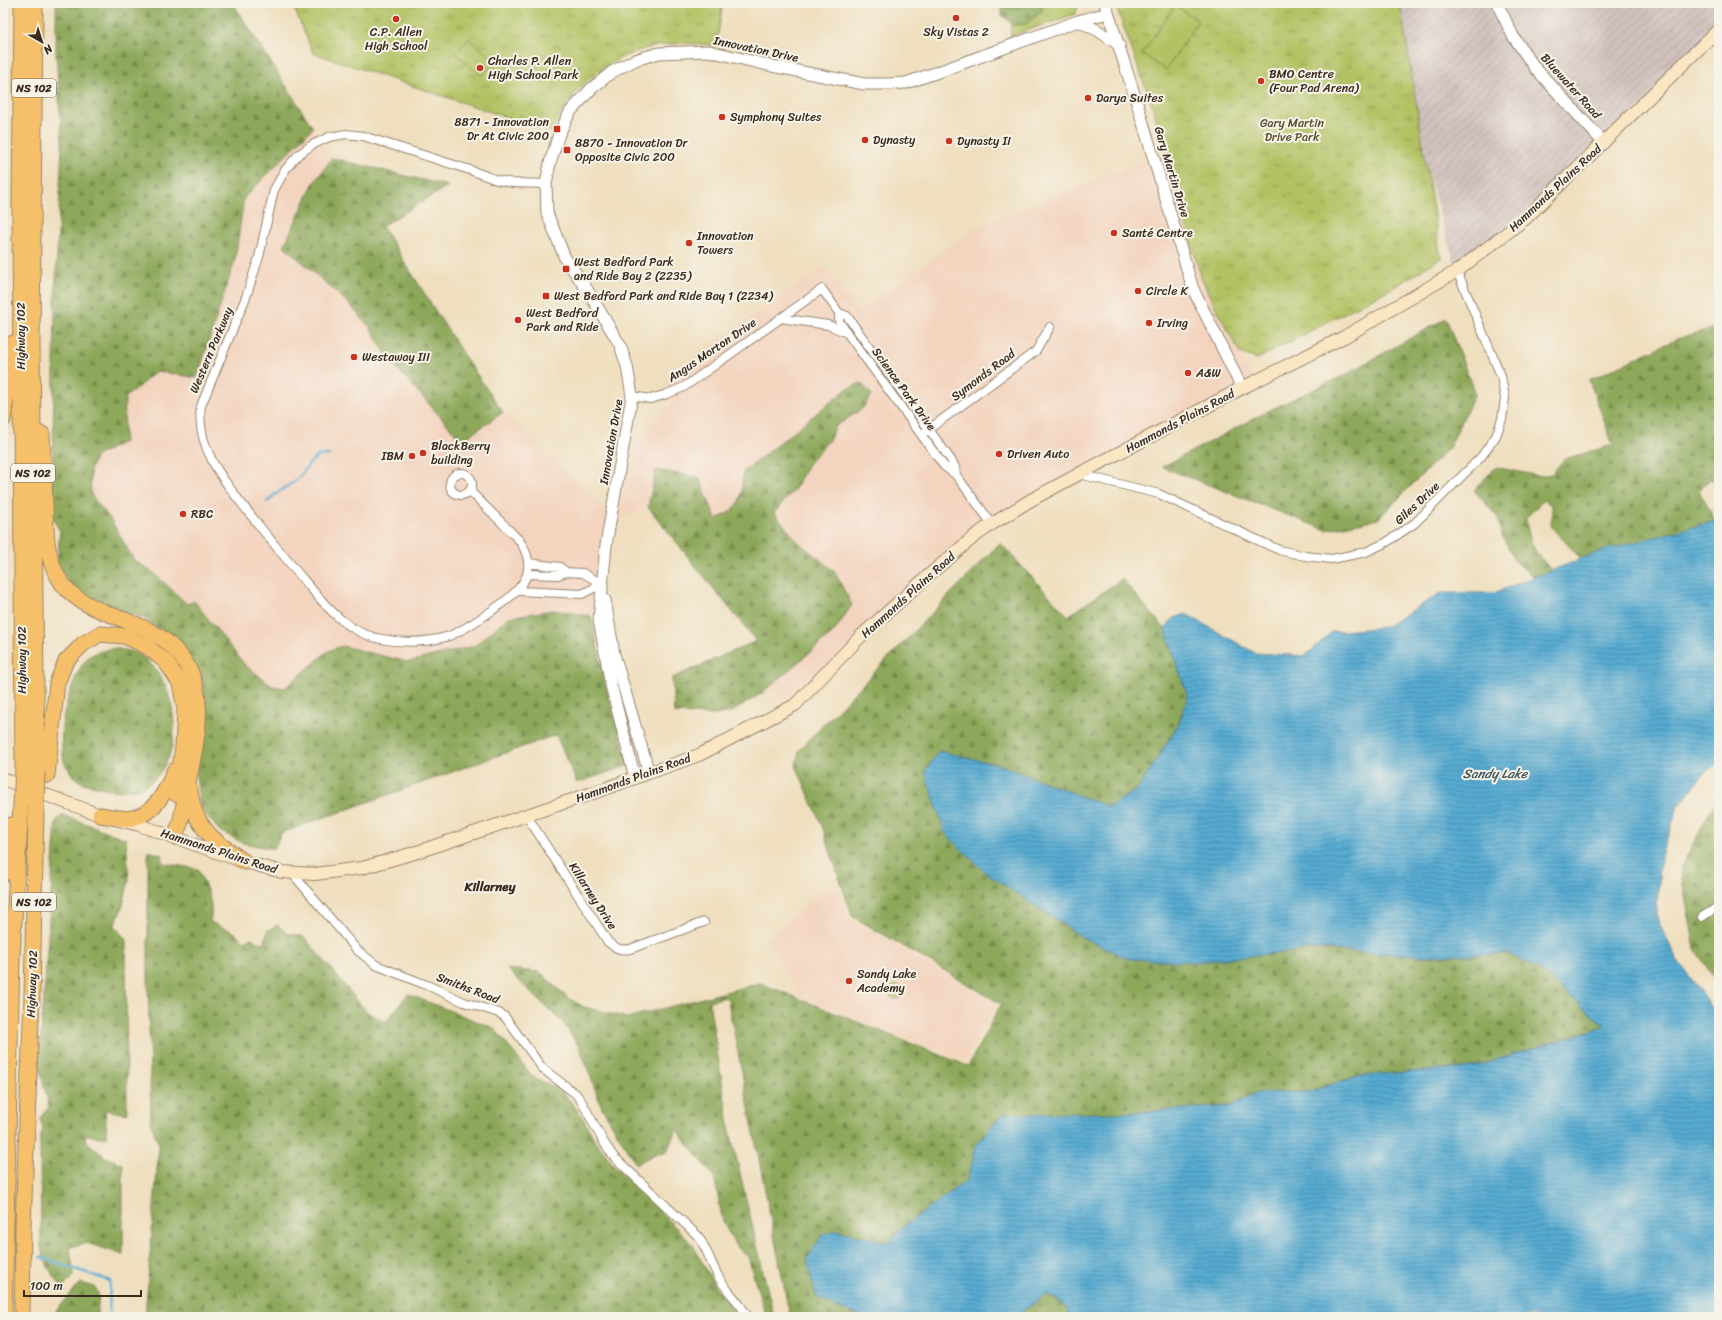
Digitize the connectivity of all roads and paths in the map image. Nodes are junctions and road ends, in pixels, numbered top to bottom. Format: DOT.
graph roads {
  1 [pos="22,3"];
  2 [pos="35,3"];
  3 [pos="1497,3"];
  4 [pos="1107,8"];
  5 [pos="1078,21"];
  6 [pos="1719,29"];
  7 [pos="1119,45"];
  8 [pos="1604,143"];
  9 [pos="34,174"];
  10 [pos="546,184"];
  11 [pos="1457,271"];
  12 [pos="20,284"];
  13 [pos="822,289"];
  14 [pos="839,313"];
  15 [pos="780,318"];
  16 [pos="1050,327"];
  17 [pos="848,333"];
  18 [pos="1242,388"];
  19 [pos="632,396"];
  20 [pos="3,420"];
  21 [pos="929,429"];
  22 [pos="921,435"];
  23 [pos="1079,474"];
  24 [pos="956,475"];
  25 [pos="470,491"];
  26 [pos="992,524"];
  27 [pos="528,563"];
  28 [pos="566,572"];
  29 [pos="528,574"];
  30 [pos="602,584"];
  31 [pos="519,591"];
  32 [pos="184,748"];
  33 [pos="31,770"];
  34 [pos="650,773"];
  35 [pos="189,778"];
  36 [pos="635,778"];
  37 [pos="3,779"];
  38 [pos="18,804"];
  39 [pos="100,815"];
  40 [pos="528,816"];
  41 [pos="174,837"];
  42 [pos="245,862"];
  43 [pos="292,873"];
  44 [pos="3,874"];
  45 [pos="1719,906"];
  46 [pos="1702,917"];
  47 [pos="704,922"];
  48 [pos="3,1248"];
  49 [pos="4,1293"];
  50 [pos="4,1317"];
  51 [pos="22,1317"];
  52 [pos="748,1317"];
  1 -- 12 [label="highway, Highway 102 / NS 102"];
  2 -- 9 [label="highway, Highway 102 / NS 102"];
  3 -- 8 [label="street, Bluewater Road"];
  4 -- 5 [label="street, Innovation Drive"];
  4 -- 7 [label="street, Gary Martin Drive"];
  5 -- 7 [label="street"];
  5 -- 10 [label="street, Innovation Drive"];
  6 -- 8 [label="main road, Hammonds Plains Road"];
  7 -- 18 [label="street, Gary Martin Drive"];
  8 -- 11 [label="main road, Hammonds Plains Road"];
  9 -- 33 [label="highway, Highway 102 / NS 102"];
  9 -- 35 [label="highway"];
  10 -- 19 [label="street, Innovation Drive"];
  10 -- 31 [label="street, Western Parkway"];
  11 -- 18 [label="main road, Hammonds Plains Road"];
  11 -- 23 [label="street, Giles Drive"];
  12 -- 20 [label="highway"];
  12 -- 33 [label="highway, Highway 102 / NS 102"];
  13 -- 14 [label="street, Science Park Drive"];
  13 -- 15 [label="street, Angus Morton Drive"];
  14 -- 17 [label="street, Science Park Drive"];
  14 -- 21 [label="street, Science Park Drive"];
  15 -- 17 [label="street"];
  15 -- 19 [label="street, Angus Morton Drive"];
  16 -- 21 [label="street, Symonds Road"];
  17 -- 22 [label="street, Science Park Drive"];
  18 -- 23 [label="main road, Hammonds Plains Road"];
  19 -- 30 [label="street, Innovation Drive"];
  21 -- 22 [label="street, Symonds Road"];
  21 -- 24 [label="street, Science Park Drive"];
  22 -- 24 [label="street, Science Park Drive"];
  23 -- 26 [label="main road, Hammonds Plains Road"];
  24 -- 26 [label="street, Science Park Drive"];
  25 -- 27 [label="street, Western Parkway"];
  26 -- 34 [label="main road, Hammonds Plains Road"];
  27 -- 28 [label="street"];
  27 -- 29 [label="street, Western Parkway"];
  28 -- 29 [label="street"];
  28 -- 30 [label="street"];
  29 -- 31 [label="street, Western Parkway"];
  30 -- 31 [label="street"];
  30 -- 34 [label="street, Innovation Drive"];
  30 -- 36 [label="street, Innovation Drive"];
  32 -- 33 [label="highway"];
  32 -- 39 [label="highway"];
  32 -- 41 [label="highway"];
  33 -- 38 [label="highway, Highway 102 / NS 102, bridge"];
  33 -- 51 [label="highway, Highway 102 / NS 102, bridge"];
  34 -- 36 [label="main road, Hammonds Plains Road"];
  35 -- 41 [label="highway"];
  35 -- 42 [label="highway"];
  36 -- 40 [label="main road, Hammonds Plains Road"];
  37 -- 39 [label="main road, Hammonds Plains Road"];
  38 -- 44 [label="highway"];
  38 -- 49 [label="highway, Highway 102 / NS 102"];
  39 -- 41 [label="main road, Hammonds Plains Road"];
  40 -- 43 [label="main road, Hammonds Plains Road"];
  40 -- 47 [label="street, Killarney Drive"];
  41 -- 42 [label="main road, Hammonds Plains Road"];
  42 -- 43 [label="main road, Hammonds Plains Road"];
  43 -- 52 [label="street, Smiths Road"];
  45 -- 46 [label="street"];
  48 -- 49 [label="highway"];
  49 -- 50 [label="highway, Highway 102 / NS 102"];
}
